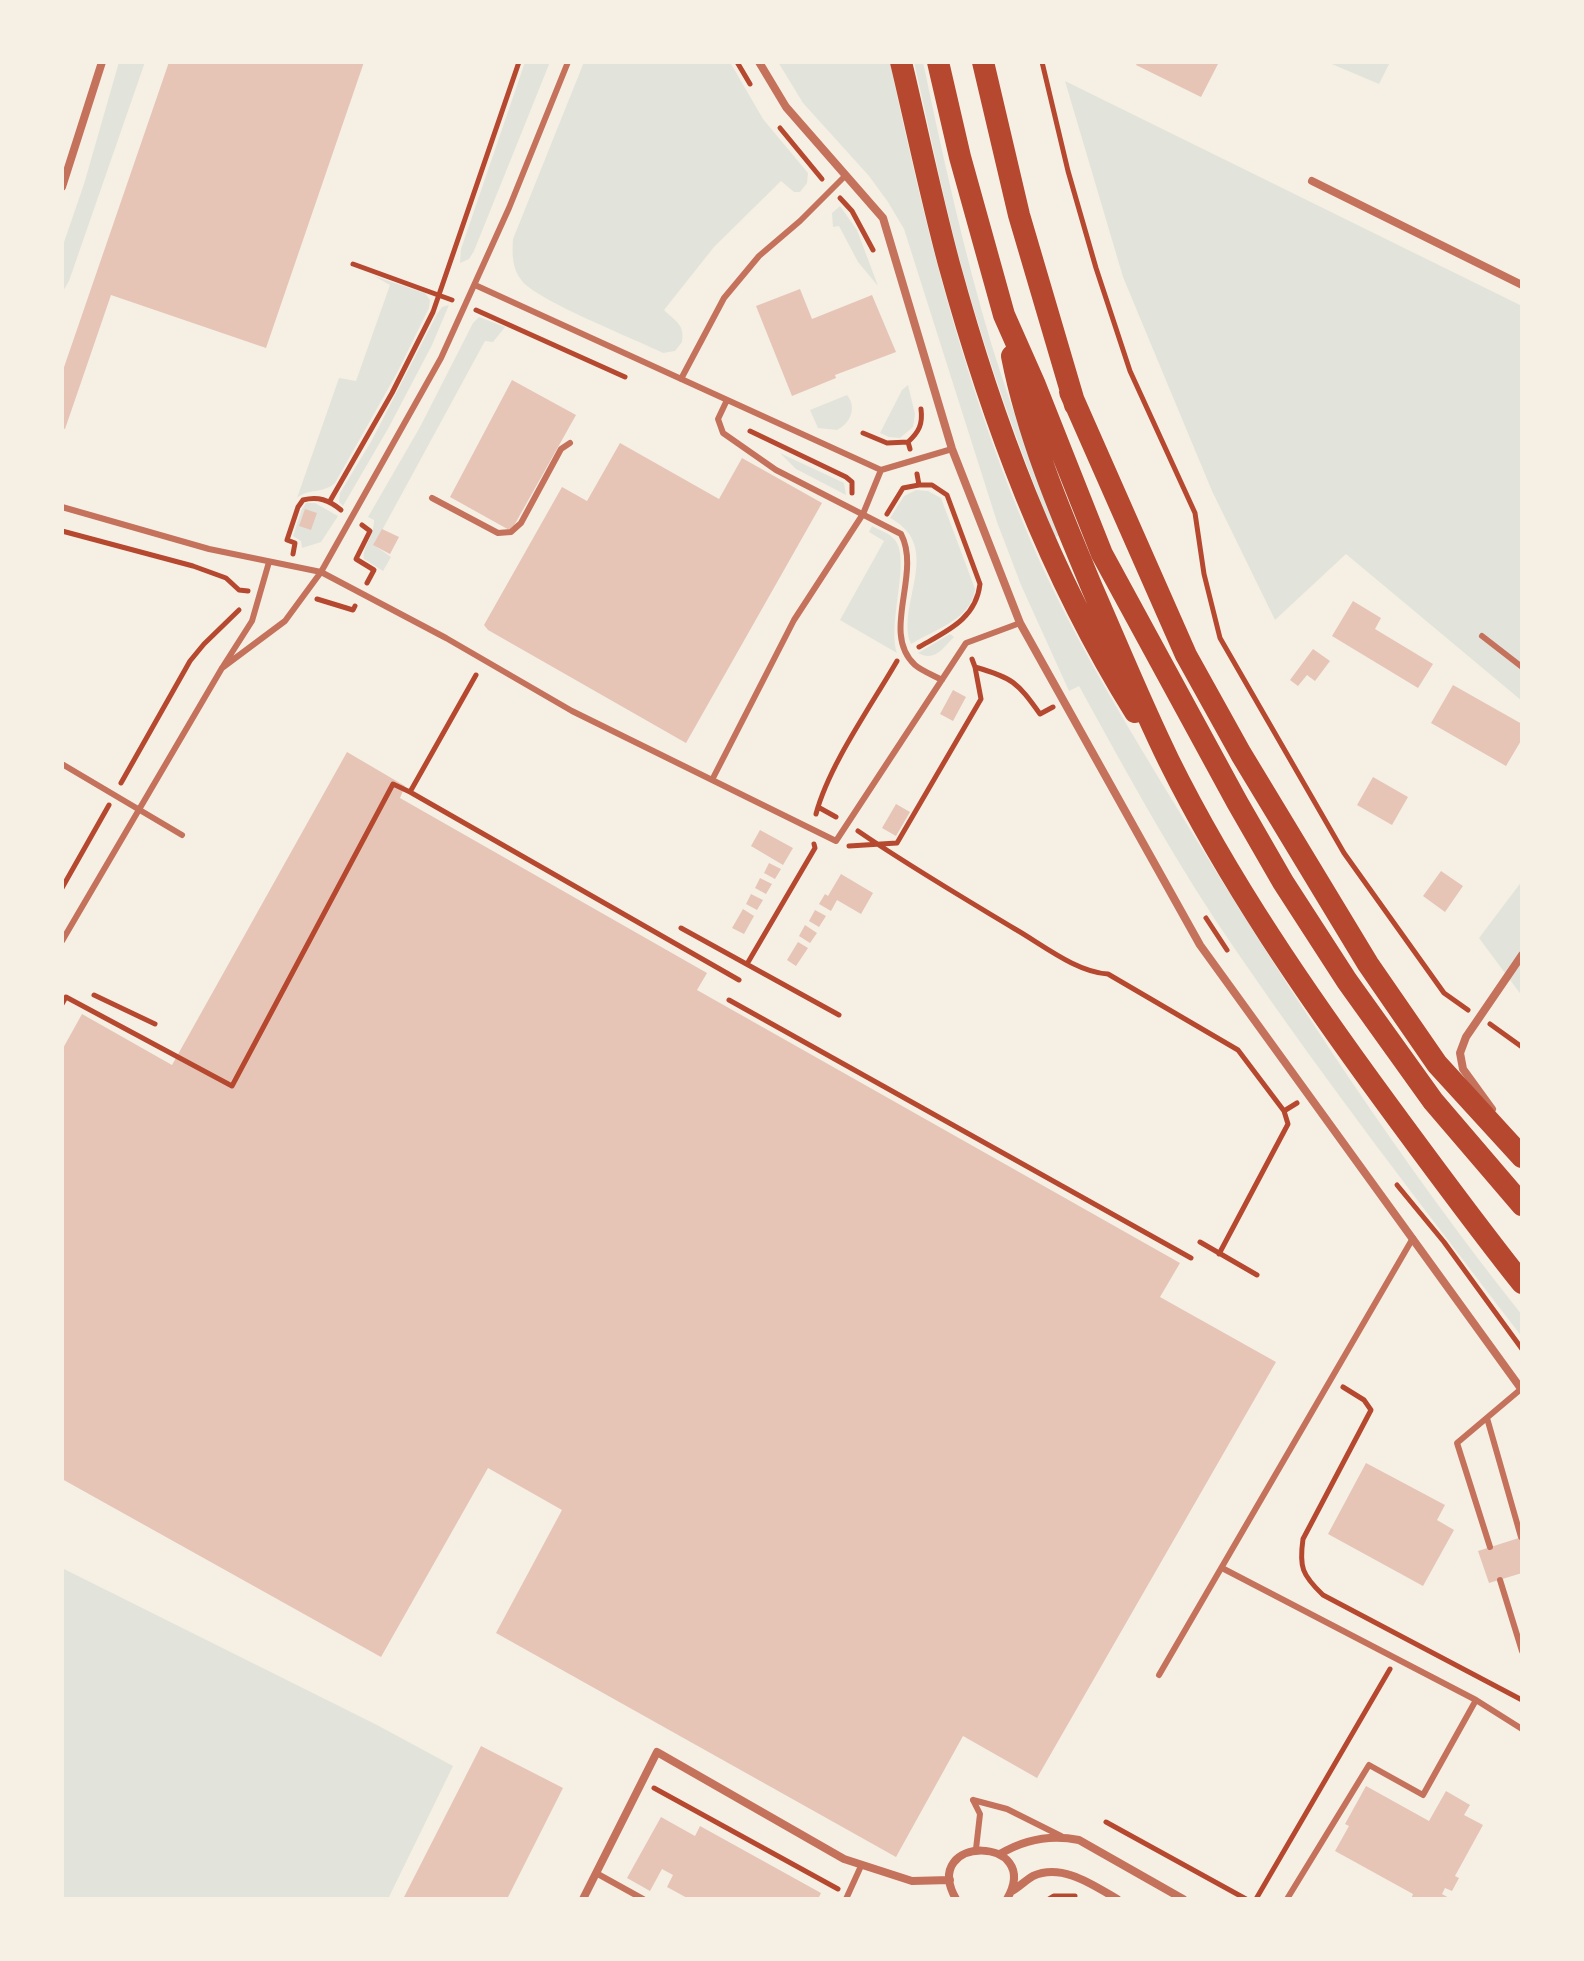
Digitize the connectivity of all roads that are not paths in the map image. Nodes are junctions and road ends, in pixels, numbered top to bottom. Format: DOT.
graph roads {
  1 [pos="102,62"];
  2 [pos="568,62"];
  3 [pos="901,62"];
  4 [pos="938,62"];
  5 [pos="983,62"];
  6 [pos="761,63"];
  7 [pos="846,175"];
  8 [pos="1312,181"];
  9 [pos="62,187"];
  10 [pos="475,285"];
  11 [pos="1522,285"];
  12 [pos="1004,315"];
  13 [pos="681,379"];
  14 [pos="1070,392"];
  15 [pos="727,400"];
  16 [pos="570,443"];
  17 [pos="952,449"];
  18 [pos="881,470"];
  19 [pos="432,498"];
  20 [pos="62,507"];
  21 [pos="863,514"];
  22 [pos="269,562"];
  23 [pos="321,572"];
  24 [pos="1020,623"];
  25 [pos="1482,636"];
  26 [pos="1522,667"];
  27 [pos="222,668"];
  28 [pos="942,680"];
  29 [pos="1175,684"];
  30 [pos="1169,761"];
  31 [pos="62,764"];
  32 [pos="712,780"];
  33 [pos="138,811"];
  34 [pos="182,835"];
  35 [pos="62,941"];
  36 [pos="1522,955"];
  37 [pos="1522,1154"];
  38 [pos="1522,1205"];
  39 [pos="1413,1238"];
  40 [pos="1522,1283"];
  41 [pos="1522,1390"];
  42 [pos="1487,1418"];
  43 [pos="1521,1537"];
  44 [pos="1490,1547"];
  45 [pos="1222,1568"];
  46 [pos="1500,1580"];
  47 [pos="1522,1651"];
  48 [pos="1159,1675"];
  49 [pos="1476,1700"];
  50 [pos="1522,1729"];
  51 [pos="1061,1836"];
  52 [pos="976,1849"];
  53 [pos="1000,1854"];
  54 [pos="861,1866"];
  55 [pos="596,1873"];
  56 [pos="950,1880"];
  57 [pos="1009,1895"];
  58 [pos="847,1897"];
  59 [pos="583,1899"];
  60 [pos="643,1899"];
  61 [pos="956,1899"];
  62 [pos="1117,1899"];
  63 [pos="1183,1899"];
  64 [pos="1287,1899"];
  1 -- 9 [label="street"];
  2 -- 10 [label="lane"];
  3 -- 30 [label="highway"];
  4 -- 12 [label="highway"];
  5 -- 14 [label="highway"];
  6 -- 7 [label="street"];
  7 -- 13 [label="lane"];
  7 -- 17 [label="street"];
  8 -- 11 [label="street"];
  10 -- 13 [label="lane"];
  10 -- 23 [label="lane"];
  12 -- 29 [label="highway"];
  12 -- 30 [label="highway"];
  13 -- 15 [label="lane"];
  14 -- 29 [label="highway"];
  14 -- 37 [label="highway"];
  15 -- 18 [label="lane"];
  15 -- 21 [label="lane"];
  16 -- 19 [label="lane"];
  17 -- 18 [label="lane"];
  17 -- 24 [label="street"];
  18 -- 21 [label="lane"];
  20 -- 22 [label="lane"];
  21 -- 28 [label="lane"];
  21 -- 32 [label="lane"];
  22 -- 23 [label="lane"];
  22 -- 27 [label="lane"];
  23 -- 27 [label="lane"];
  23 -- 32 [label="lane"];
  24 -- 28 [label="lane"];
  24 -- 39 [label="street"];
  25 -- 26 [label="lane"];
  27 -- 33 [label="lane"];
  28 -- 32 [label="lane"];
  29 -- 38 [label="highway"];
  30 -- 40 [label="highway"];
  31 -- 33 [label="lane"];
  33 -- 34 [label="lane"];
  33 -- 35 [label="lane"];
  36 -- 37 [label="street"];
  39 -- 41 [label="street"];
  39 -- 45 [label="lane"];
  41 -- 42 [label="lane"];
  42 -- 43 [label="lane"];
  42 -- 44 [label="lane"];
  45 -- 48 [label="lane"];
  45 -- 49 [label="lane"];
  46 -- 47 [label="lane"];
  49 -- 50 [label="lane"];
  49 -- 64 [label="lane"];
  51 -- 52 [label="lane"];
  51 -- 53 [label="street"];
  51 -- 63 [label="street"];
  52 -- 53 [label="street"];
  52 -- 56 [label="street"];
  53 -- 57 [label="street"];
  54 -- 55 [label="street"];
  54 -- 56 [label="street"];
  54 -- 58 [label="lane"];
  55 -- 59 [label="street"];
  55 -- 60 [label="lane"];
  56 -- 61 [label="street"];
  57 -- 62 [label="street"];
}
